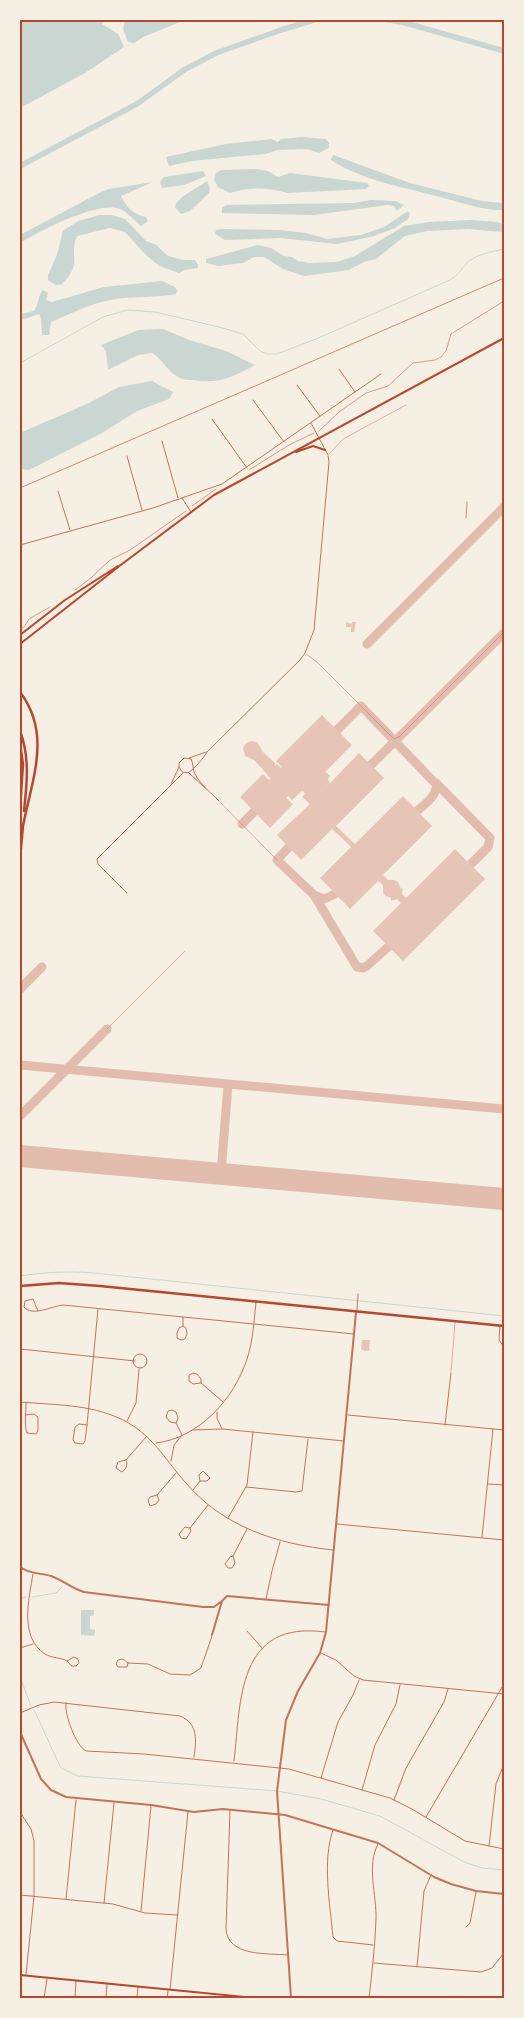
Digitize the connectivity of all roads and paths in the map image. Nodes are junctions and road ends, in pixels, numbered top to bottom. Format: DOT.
graph roads {
  1 [pos="504,301"];
  2 [pos="504,338"];
  3 [pos="339,369"];
  4 [pos="381,374"];
  5 [pos="297,385"];
  6 [pos="355,392"];
  7 [pos="253,400"];
  8 [pos="406,405"];
  9 [pos="320,417"];
  10 [pos="212,418"];
  11 [pos="311,423"];
  12 [pos="316,432"];
  13 [pos="319,438"];
  14 [pos="162,441"];
  15 [pos="284,442"];
  16 [pos="325,450"];
  17 [pos="294,452"];
  18 [pos="328,455"];
  19 [pos="127,456"];
  20 [pos="247,468"];
  21 [pos="242,474"];
  22 [pos="216,490"];
  23 [pos="58,491"];
  24 [pos="182,498"];
  25 [pos="178,499"];
  26 [pos="195,504"];
  27 [pos="142,511"];
  28 [pos="184,512"];
  29 [pos="191,512"];
  30 [pos="70,531"];
  31 [pos="20,545"];
  32 [pos="122,564"];
  33 [pos="74,590"];
  34 [pos="52,606"];
  35 [pos="20,629"];
  36 [pos="504,632"];
  37 [pos="20,635"];
  38 [pos="20,644"];
  39 [pos="305,653"];
  40 [pos="20,692"];
  41 [pos="20,731"];
  42 [pos="20,744"];
  43 [pos="207,752"];
  44 [pos="188,758"];
  45 [pos="178,768"];
  46 [pos="193,768"];
  47 [pos="184,773"];
  48 [pos="188,773"];
  49 [pos="171,785"];
  50 [pos="207,789"];
  51 [pos="220,801"];
  52 [pos="20,809"];
  53 [pos="23,826"];
  54 [pos="20,859"];
  55 [pos="278,860"];
  56 [pos="127,892"];
  57 [pos="185,951"];
  58 [pos="107,1029"];
  59 [pos="20,1286"];
  60 [pos="358,1295"];
  61 [pos="256,1301"];
  62 [pos="98,1308"];
  63 [pos="38,1311"];
  64 [pos="357,1311"];
  65 [pos="183,1316"];
  66 [pos="455,1321"];
  67 [pos="254,1323"];
  68 [pos="500,1325"];
  69 [pos="182,1326"];
  70 [pos="504,1326"];
  71 [pos="354,1334"];
  72 [pos="504,1347"];
  73 [pos="20,1350"];
  74 [pos="93,1356"];
  75 [pos="135,1360"];
  76 [pos="139,1369"];
  77 [pos="451,1373"];
  78 [pos="201,1383"];
  79 [pos="20,1402"];
  80 [pos="26,1402"];
  81 [pos="224,1402"];
  82 [pos="89,1408"];
  83 [pos="216,1411"];
  84 [pos="26,1414"];
  85 [pos="347,1415"];
  86 [pos="126,1422"];
  87 [pos="176,1423"];
  88 [pos="87,1425"];
  89 [pos="445,1425"];
  90 [pos="222,1429"];
  91 [pos="492,1429"];
  92 [pos="192,1430"];
  93 [pos="504,1430"];
  94 [pos="253,1432"];
  95 [pos="182,1435"];
  96 [pos="146,1436"];
  97 [pos="308,1438"];
  98 [pos="344,1441"];
  99 [pos="154,1443"];
  100 [pos="126,1460"];
  101 [pos="170,1463"];
  102 [pos="177,1473"];
  103 [pos="200,1481"];
  104 [pos="488,1484"];
  105 [pos="504,1485"];
  106 [pos="246,1488"];
  107 [pos="192,1490"];
  108 [pos="158,1495"];
  109 [pos="209,1505"];
  110 [pos="227,1518"];
  111 [pos="337,1524"];
  112 [pos="190,1528"];
  113 [pos="247,1529"];
  114 [pos="482,1538"];
  115 [pos="504,1540"];
  116 [pos="280,1542"];
  117 [pos="334,1550"];
  118 [pos="234,1556"];
  119 [pos="20,1568"];
  120 [pos="34,1573"];
  121 [pos="266,1599"];
  122 [pos="222,1601"];
  123 [pos="329,1605"];
  124 [pos="246,1631"];
  125 [pos="326,1632"];
  126 [pos="212,1635"];
  127 [pos="34,1644"];
  128 [pos="20,1648"];
  129 [pos="263,1649"];
  130 [pos="320,1653"];
  131 [pos="67,1660"];
  132 [pos="128,1663"];
  133 [pos="359,1679"];
  134 [pos="400,1684"];
  135 [pos="504,1684"];
  136 [pos="448,1689"];
  137 [pos="500,1694"];
  138 [pos="504,1694"];
  139 [pos="66,1703"];
  140 [pos="20,1713"];
  141 [pos="20,1732"];
  142 [pos="194,1758"];
  143 [pos="234,1762"];
  144 [pos="504,1764"];
  145 [pos="279,1767"];
  146 [pos="321,1778"];
  147 [pos="362,1790"];
  148 [pos="77,1799"];
  149 [pos="394,1800"];
  150 [pos="114,1802"];
  151 [pos="151,1805"];
  152 [pos="230,1809"];
  153 [pos="20,1812"];
  154 [pos="188,1812"];
  155 [pos="278,1814"];
  156 [pos="426,1817"];
  157 [pos="333,1829"];
  158 [pos="378,1843"];
  159 [pos="489,1847"];
  160 [pos="504,1849"];
  161 [pos="431,1875"];
  162 [pos="476,1891"];
  163 [pos="504,1894"];
  164 [pos="20,1895"];
  165 [pos="34,1896"];
  166 [pos="66,1900"];
  167 [pos="104,1903"];
  168 [pos="141,1912"];
  169 [pos="178,1915"];
  170 [pos="466,1927"];
  171 [pos="374,1945"];
  172 [pos="504,1953"];
  173 [pos="288,1955"];
  174 [pos="372,1963"];
  175 [pos="417,1967"];
  176 [pos="20,1975"];
  177 [pos="26,1976"];
  178 [pos="47,1978"];
  179 [pos="76,1981"];
  180 [pos="107,1984"];
  181 [pos="138,1987"];
  182 [pos="169,1990"];
  183 [pos="44,1998"];
  184 [pos="74,1998"];
  185 [pos="106,1998"];
  186 [pos="137,1998"];
  187 [pos="167,1998"];
  188 [pos="254,1998"];
  189 [pos="291,1998"];
  190 [pos="369,1998"];
  1 -- 12 [label="path"];
  2 -- 13 [label="main road"];
  3 -- 6 [label="street"];
  4 -- 6 [label="street"];
  5 -- 9 [label="street"];
  6 -- 9 [label="street"];
  7 -- 15 [label="street"];
  8 -- 18 [label="lane"];
  9 -- 11 [label="street"];
  10 -- 20 [label="street"];
  11 -- 12 [label="street"];
  11 -- 15 [label="street"];
  12 -- 13 [label="street"];
  12 -- 21 [label="path"];
  13 -- 16 [label="street"];
  13 -- 17 [label="main road"];
  14 -- 25 [label="street"];
  15 -- 20 [label="street"];
  16 -- 17 [label="main road"];
  16 -- 18 [label="street"];
  17 -- 29 [label="main road"];
  18 -- 39 [label="street"];
  19 -- 27 [label="street"];
  20 -- 24 [label="street"];
  22 -- 26 [label="path"];
  23 -- 30 [label="street"];
  24 -- 25 [label="street"];
  24 -- 29 [label="street"];
  25 -- 27 [label="street"];
  27 -- 30 [label="street"];
  28 -- 33 [label="path"];
  29 -- 32 [label="main road"];
  30 -- 31 [label="street"];
  32 -- 37 [label="main road"];
  32 -- 38 [label="main road"];
  34 -- 35 [label="path"];
  36 -- 39 [label="lane"];
  39 -- 43 [label="street"];
  40 -- 53 [label="main road"];
  41 -- 53 [label="main road"];
  42 -- 52 [label="main road"];
  43 -- 44 [label="street"];
  43 -- 46 [label="street"];
  44 -- 45 [label="street"];
  44 -- 46 [label="street"];
  45 -- 47 [label="street"];
  45 -- 49 [label="street"];
  46 -- 48 [label="street"];
  46 -- 50 [label="street"];
  47 -- 48 [label="street"];
  47 -- 49 [label="street"];
  48 -- 50 [label="street"];
  49 -- 56 [label="street"];
  50 -- 51 [label="street"];
  51 -- 55 [label="lane"];
  53 -- 54 [label="main road"];
  57 -- 58 [label="lane"];
  59 -- 61 [label="main road"];
  60 -- 64 [label="street"];
  61 -- 64 [label="main road"];
  61 -- 67 [label="street"];
  62 -- 63 [label="street"];
  62 -- 65 [label="street"];
  62 -- 74 [label="street"];
  63 -- 63 [label="street"];
  64 -- 66 [label="main road"];
  64 -- 71 [label="street"];
  65 -- 67 [label="street"];
  65 -- 69 [label="street"];
  66 -- 68 [label="main road"];
  66 -- 77 [label="lane"];
  67 -- 71 [label="street"];
  67 -- 81 [label="street"];
  68 -- 70 [label="main road"];
  68 -- 72 [label="street"];
  69 -- 69 [label="street"];
  71 -- 85 [label="street"];
  73 -- 74 [label="street"];
  74 -- 75 [label="street"];
  74 -- 82 [label="street"];
  75 -- 76 [label="street"];
  75 -- 76 [label="street"];
  76 -- 86 [label="street"];
  77 -- 89 [label="street"];
  78 -- 78 [label="street"];
  78 -- 81 [label="street"];
  79 -- 80 [label="street"];
  80 -- 82 [label="street"];
  80 -- 84 [label="street"];
  81 -- 83 [label="street"];
  82 -- 86 [label="street"];
  82 -- 88 [label="street"];
  83 -- 90 [label="street"];
  83 -- 92 [label="street"];
  84 -- 84 [label="street"];
  85 -- 89 [label="street"];
  85 -- 98 [label="street"];
  86 -- 96 [label="street"];
  87 -- 87 [label="street"];
  87 -- 95 [label="street"];
  88 -- 88 [label="street"];
  89 -- 91 [label="street"];
  90 -- 92 [label="street"];
  90 -- 94 [label="street"];
  91 -- 93 [label="street"];
  91 -- 104 [label="street"];
  92 -- 95 [label="street"];
  94 -- 97 [label="street"];
  94 -- 106 [label="street"];
  95 -- 99 [label="street"];
  95 -- 101 [label="street"];
  96 -- 99 [label="street"];
  96 -- 100 [label="street"];
  97 -- 98 [label="street"];
  97 -- 106 [label="street"];
  98 -- 111 [label="street"];
  99 -- 101 [label="street"];
  100 -- 100 [label="street"];
  101 -- 102 [label="street"];
  102 -- 107 [label="street"];
  102 -- 108 [label="street"];
  103 -- 103 [label="street"];
  103 -- 107 [label="street"];
  104 -- 105 [label="street"];
  104 -- 114 [label="street"];
  106 -- 110 [label="street"];
  107 -- 109 [label="street"];
  108 -- 108 [label="street"];
  109 -- 110 [label="street"];
  109 -- 112 [label="street"];
  110 -- 113 [label="street"];
  111 -- 114 [label="street"];
  111 -- 117 [label="street"];
  112 -- 112 [label="street"];
  113 -- 116 [label="street"];
  113 -- 118 [label="street"];
  114 -- 115 [label="street"];
  116 -- 117 [label="street"];
  116 -- 121 [label="street"];
  117 -- 123 [label="street"];
  118 -- 118 [label="street"];
  119 -- 120 [label="street"];
  120 -- 122 [label="street"];
  120 -- 127 [label="street"];
  121 -- 122 [label="street"];
  121 -- 123 [label="street"];
  122 -- 126 [label="street"];
  123 -- 125 [label="street"];
  124 -- 129 [label="street"];
  125 -- 129 [label="street"];
  125 -- 130 [label="street"];
  126 -- 132 [label="street"];
  127 -- 128 [label="street"];
  127 -- 131 [label="street"];
  129 -- 143 [label="street"];
  130 -- 133 [label="street"];
  130 -- 145 [label="street"];
  131 -- 131 [label="street"];
  132 -- 132 [label="street"];
  133 -- 134 [label="street"];
  133 -- 146 [label="street"];
  134 -- 136 [label="street"];
  134 -- 147 [label="street"];
  135 -- 137 [label="street"];
  136 -- 137 [label="street"];
  136 -- 149 [label="street"];
  137 -- 138 [label="street"];
  137 -- 156 [label="street"];
  139 -- 140 [label="street"];
  139 -- 142 [label="street"];
  139 -- 142 [label="street"];
  141 -- 148 [label="street"];
  142 -- 143 [label="street"];
  143 -- 145 [label="street"];
  144 -- 159 [label="street"];
  145 -- 146 [label="street"];
  145 -- 155 [label="street"];
  146 -- 147 [label="street"];
  147 -- 149 [label="street"];
  148 -- 150 [label="street"];
  148 -- 166 [label="street"];
  149 -- 156 [label="street"];
  150 -- 151 [label="street"];
  150 -- 167 [label="street"];
  151 -- 154 [label="street"];
  151 -- 168 [label="street"];
  152 -- 154 [label="street"];
  152 -- 155 [label="street"];
  152 -- 173 [label="street"];
  153 -- 165 [label="street"];
  154 -- 169 [label="street"];
  155 -- 157 [label="street"];
  155 -- 173 [label="street"];
  156 -- 159 [label="street"];
  157 -- 158 [label="street"];
  157 -- 171 [label="street"];
  158 -- 161 [label="street"];
  158 -- 171 [label="street"];
  159 -- 160 [label="street"];
  161 -- 162 [label="street"];
  161 -- 175 [label="street"];
  162 -- 163 [label="street"];
  162 -- 170 [label="street"];
  164 -- 165 [label="street"];
  165 -- 166 [label="street"];
  165 -- 177 [label="street"];
  166 -- 167 [label="street"];
  167 -- 168 [label="street"];
  168 -- 169 [label="street"];
  169 -- 182 [label="street"];
  171 -- 174 [label="street"];
  172 -- 175 [label="street"];
  173 -- 189 [label="street"];
  174 -- 175 [label="street"];
  174 -- 190 [label="street"];
  176 -- 177 [label="main road"];
  177 -- 178 [label="main road"];
  178 -- 179 [label="main road"];
  178 -- 183 [label="street"];
  179 -- 180 [label="main road"];
  179 -- 184 [label="street"];
  180 -- 181 [label="main road"];
  180 -- 185 [label="street"];
  181 -- 182 [label="main road"];
  181 -- 186 [label="street"];
  182 -- 187 [label="street"];
  182 -- 188 [label="main road"];
}
